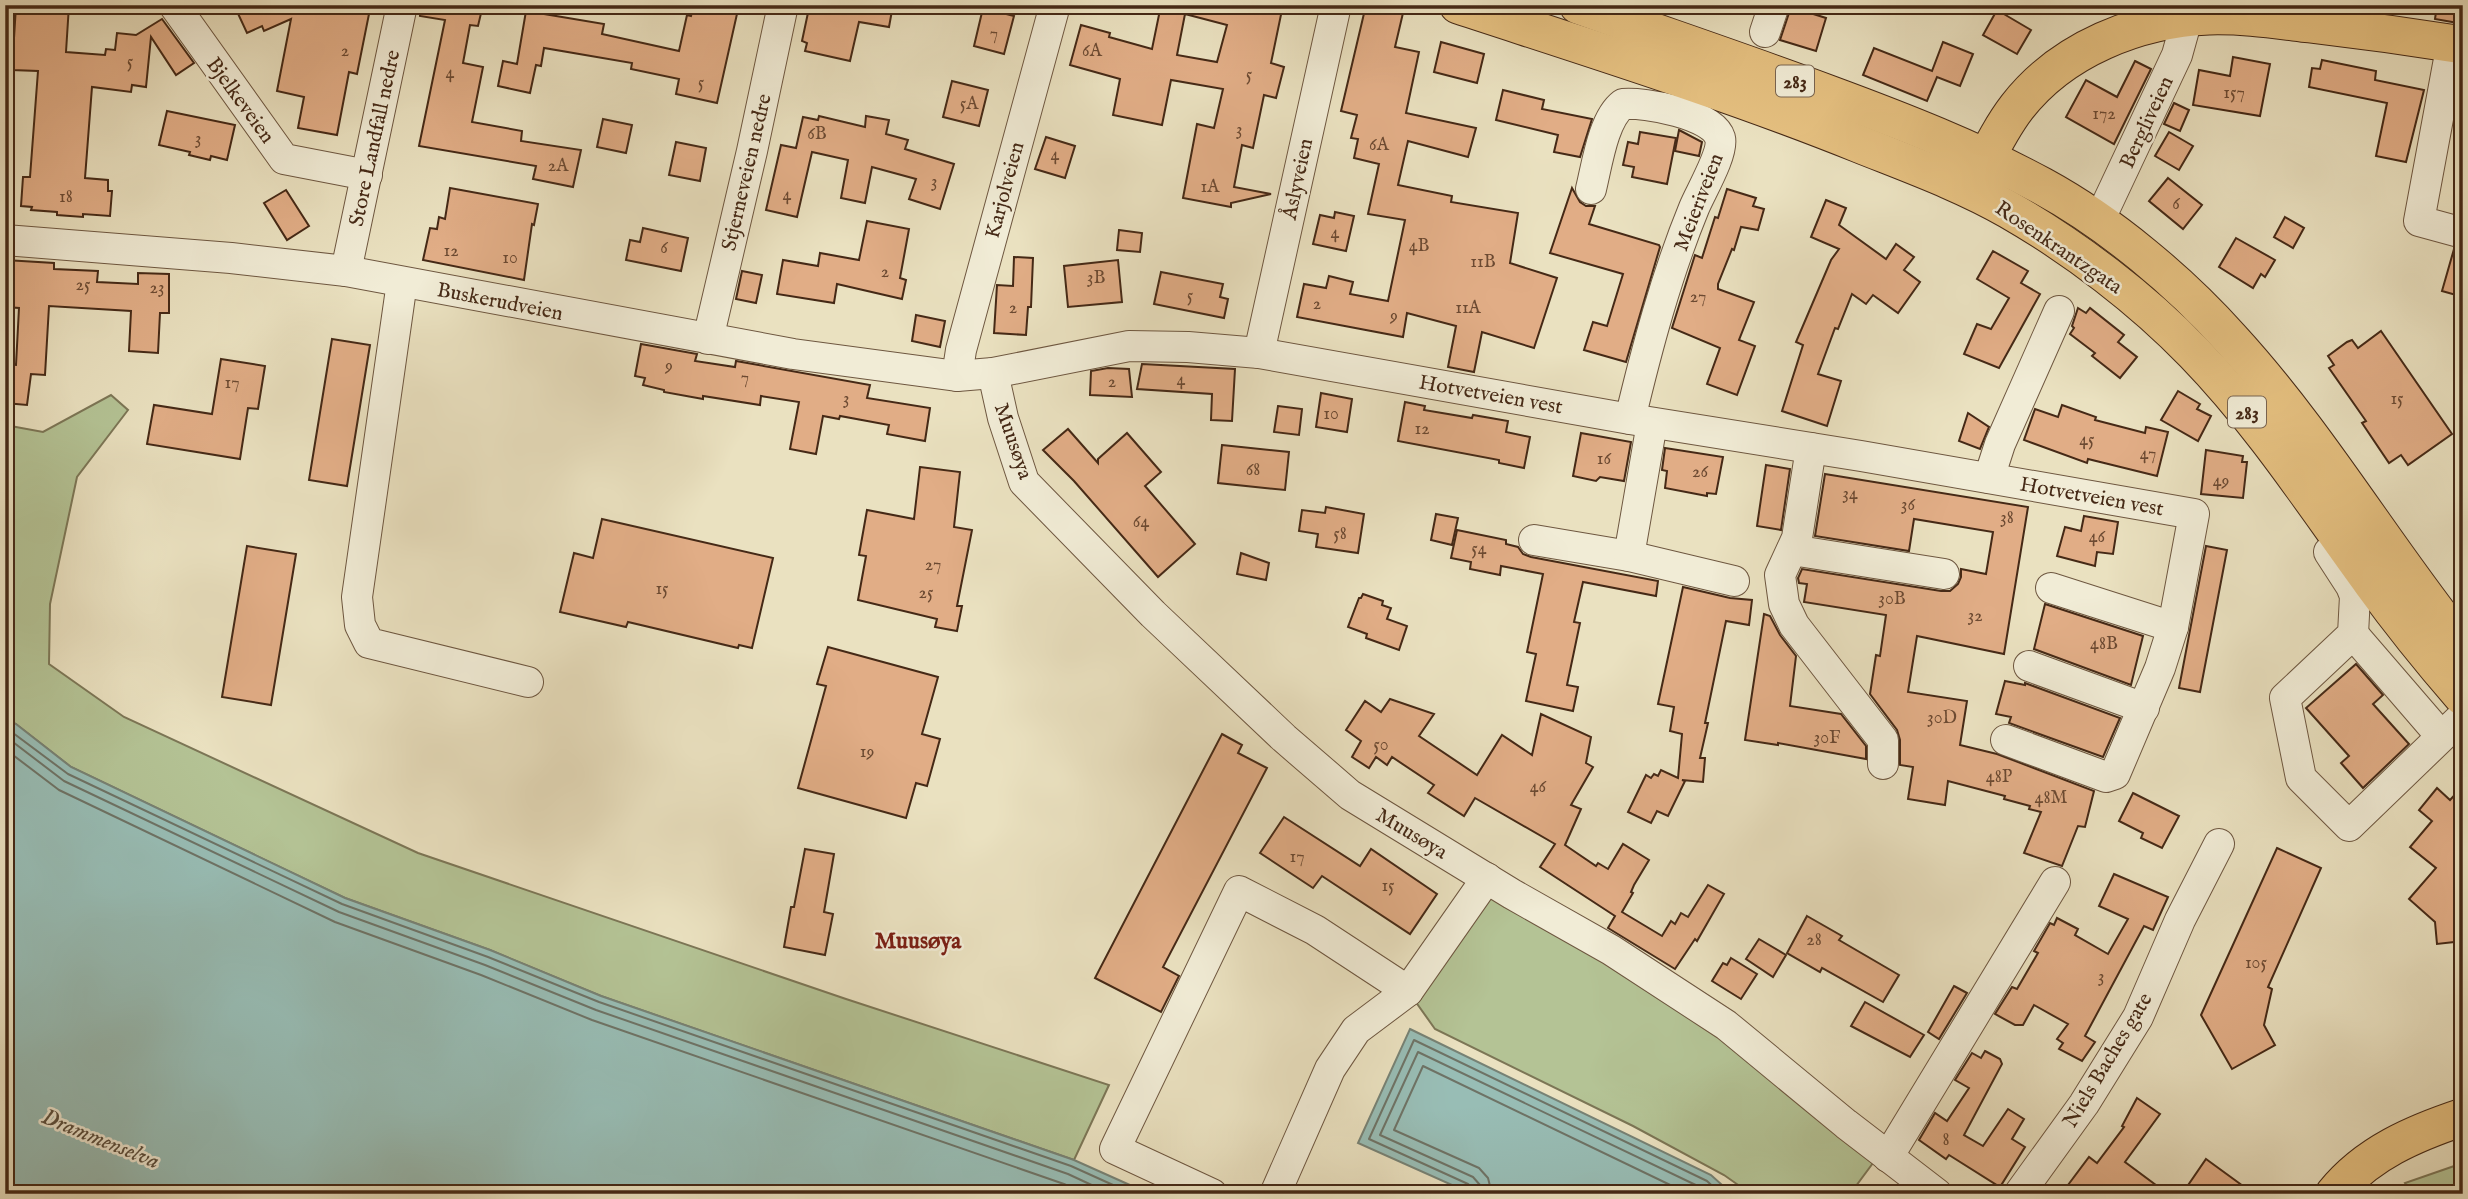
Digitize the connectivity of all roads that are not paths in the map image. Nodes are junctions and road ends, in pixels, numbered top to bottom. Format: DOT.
graph roads {
  1 [pos="174,5"];
  2 [pos="402,5"];
  3 [pos="783,5"];
  4 [pos="1055,5"];
  5 [pos="1336,5"];
  6 [pos="1458,5"];
  7 [pos="1578,5"];
  8 [pos="2202,14"];
  9 [pos="2457,44"];
  10 [pos="1986,158"];
  11 [pos="367,175"];
  12 [pos="1591,190"];
  13 [pos="1970,191"];
  14 [pos="2098,223"];
  15 [pos="2463,233"];
  16 [pos="5,240"];
  17 [pos="346,271"];
  18 [pos="402,282"];
  19 [pos="2059,311"];
  20 [pos="708,339"];
  21 [pos="1258,353"];
  22 [pos="993,373"];
  23 [pos="957,376"];
  24 [pos="1641,421"];
  25 [pos="1811,448"];
  26 [pos="1989,478"];
  27 [pos="2299,482"];
  28 [pos="1534,540"];
  29 [pos="1792,550"];
  30 [pos="1629,556"];
  31 [pos="1944,574"];
  32 [pos="1734,581"];
  33 [pos="2051,588"];
  34 [pos="2173,627"];
  35 [pos="2353,634"];
  36 [pos="2463,646"];
  37 [pos="2029,666"];
  38 [pos="528,682"];
  39 [pos="2463,697"];
  40 [pos="2144,708"];
  41 [pos="2452,726"];
  42 [pos="2006,740"];
  43 [pos="1883,764"];
  44 [pos="2219,844"];
  45 [pos="1487,878"];
  46 [pos="2055,882"];
  47 [pos="1408,990"];
  48 [pos="2463,1117"];
  49 [pos="1888,1157"];
  50 [pos="1212,1194"];
  51 [pos="1275,1194"];
  52 [pos="1937,1194"];
  53 [pos="2019,1194"];
  54 [pos="2334,1194"];
  1 -- 11 [label="street, Bjelkeveien"];
  2 -- 11 [label="street, Store Landfall nedre"];
  3 -- 20 [label="street, Stjerneveien nedre"];
  4 -- 23 [label="street, Karjolveien"];
  5 -- 21 [label="street, Åslyveien"];
  6 -- 13 [label="main road, Rosenkrantzgata / 283"];
  7 -- 10 [label="main road, Rosenkrantzgata / 283"];
  8 -- 9 [label="main road"];
  8 -- 10 [label="main road"];
  8 -- 14 [label="street, Bergliveien"];
  9 -- 15 [label="street"];
  10 -- 13 [label="main road"];
  10 -- 14 [label="main road, Rosenkrantzgata / 283"];
  11 -- 17 [label="street, Store Landfall nedre"];
  12 -- 24 [label="street, Meieriveien"];
  13 -- 27 [label="main road, Rosenkrantzgata / 283"];
  14 -- 36 [label="main road, Rosenkrantzgata / 283"];
  16 -- 17 [label="street, Buskerudveien"];
  17 -- 18 [label="street, Buskerudveien"];
  18 -- 20 [label="street, Buskerudveien"];
  18 -- 38 [label="street"];
  19 -- 26 [label="street, Hotvetveien vest"];
  20 -- 23 [label="street, Buskerudveien"];
  21 -- 22 [label="street, Hotvetveien vest"];
  21 -- 24 [label="street, Hotvetveien vest"];
  22 -- 23 [label="street, Buskerudveien"];
  22 -- 45 [label="street, Muusøya"];
  24 -- 25 [label="street, Hotvetveien vest"];
  24 -- 30 [label="street"];
  25 -- 26 [label="street, Hotvetveien vest"];
  25 -- 29 [label="street"];
  26 -- 34 [label="street, Hotvetveien vest"];
  27 -- 35 [label="street"];
  27 -- 39 [label="main road, Rosenkrantzgata / 283"];
  28 -- 30 [label="street"];
  29 -- 31 [label="street"];
  29 -- 43 [label="street"];
  30 -- 32 [label="street"];
  33 -- 34 [label="street"];
  34 -- 40 [label="street"];
  35 -- 41 [label="street"];
  35 -- 41 [label="street"];
  37 -- 40 [label="street"];
  40 -- 42 [label="street"];
  44 -- 53 [label="street, Niels Baches gate"];
  45 -- 47 [label="street"];
  45 -- 49 [label="street, Muusøya"];
  46 -- 49 [label="street"];
  47 -- 50 [label="street"];
  47 -- 51 [label="street"];
  48 -- 54 [label="main road"];
  49 -- 52 [label="street, Muusøya"];
}
